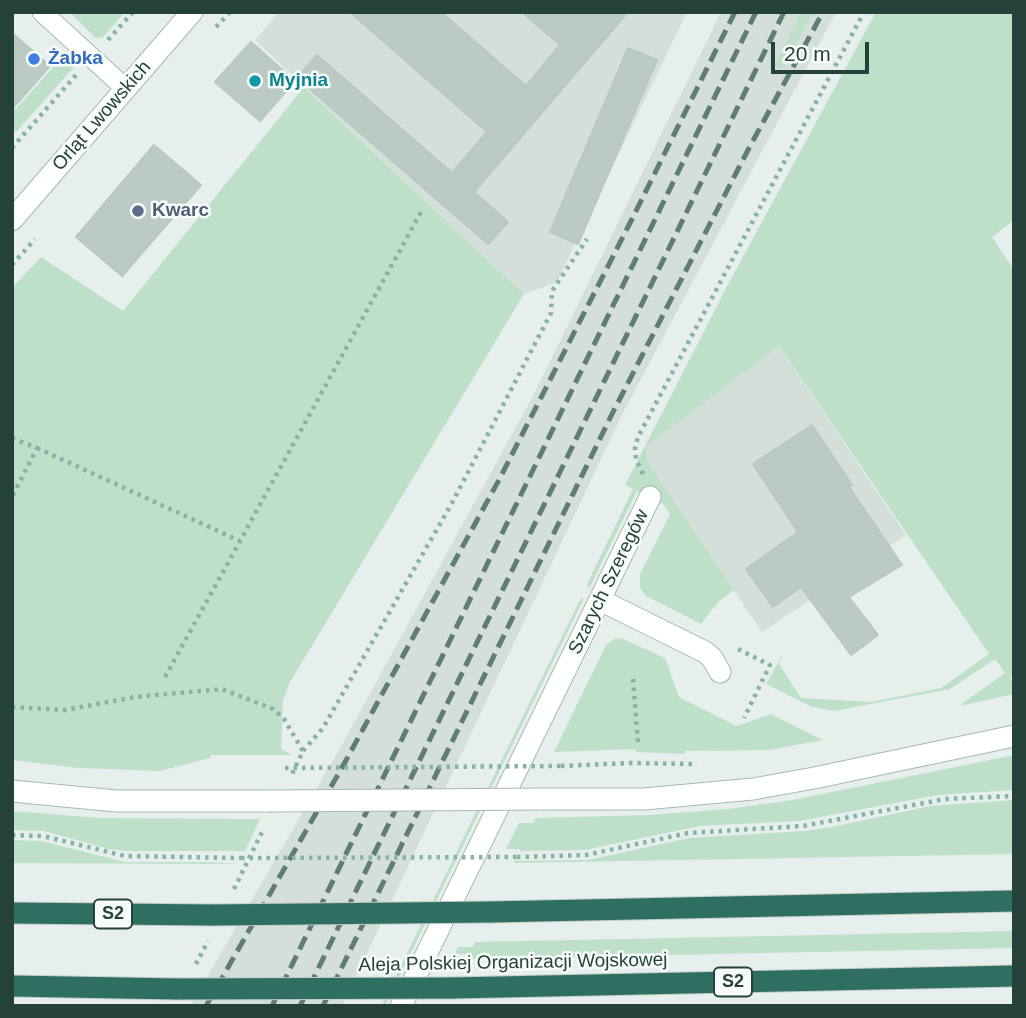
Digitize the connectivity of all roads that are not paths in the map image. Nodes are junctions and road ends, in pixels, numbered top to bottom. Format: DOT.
graph roads {
  1 [pos="42,12"];
  2 [pos="192,12"];
  3 [pos="126,89"];
  4 [pos="12,220"];
  5 [pos="650,497"];
  6 [pos="600,600"];
  7 [pos="720,672"];
  8 [pos="1014,736"];
  9 [pos="12,792"];
  10 [pos="1014,901"];
  11 [pos="12,913"];
  12 [pos="1014,976"];
  13 [pos="12,986"];
  14 [pos="401,1006"];
  1 -- 3 [label="lane"];
  2 -- 3 [label="street, Orląt Lwowskich"];
  3 -- 4 [label="street, Orląt Lwowskich"];
  5 -- 6 [label="street, Szarych Szeregów"];
  6 -- 7 [label="street"];
  6 -- 14 [label="street, Szarych Szeregów"];
  8 -- 9 [label="street, bridge"];
  10 -- 11 [label="highway, S2, bridge"];
  12 -- 13 [label="highway, Aleja Polskiej Organizacji Wojskowej / S2, bridge"];
}
